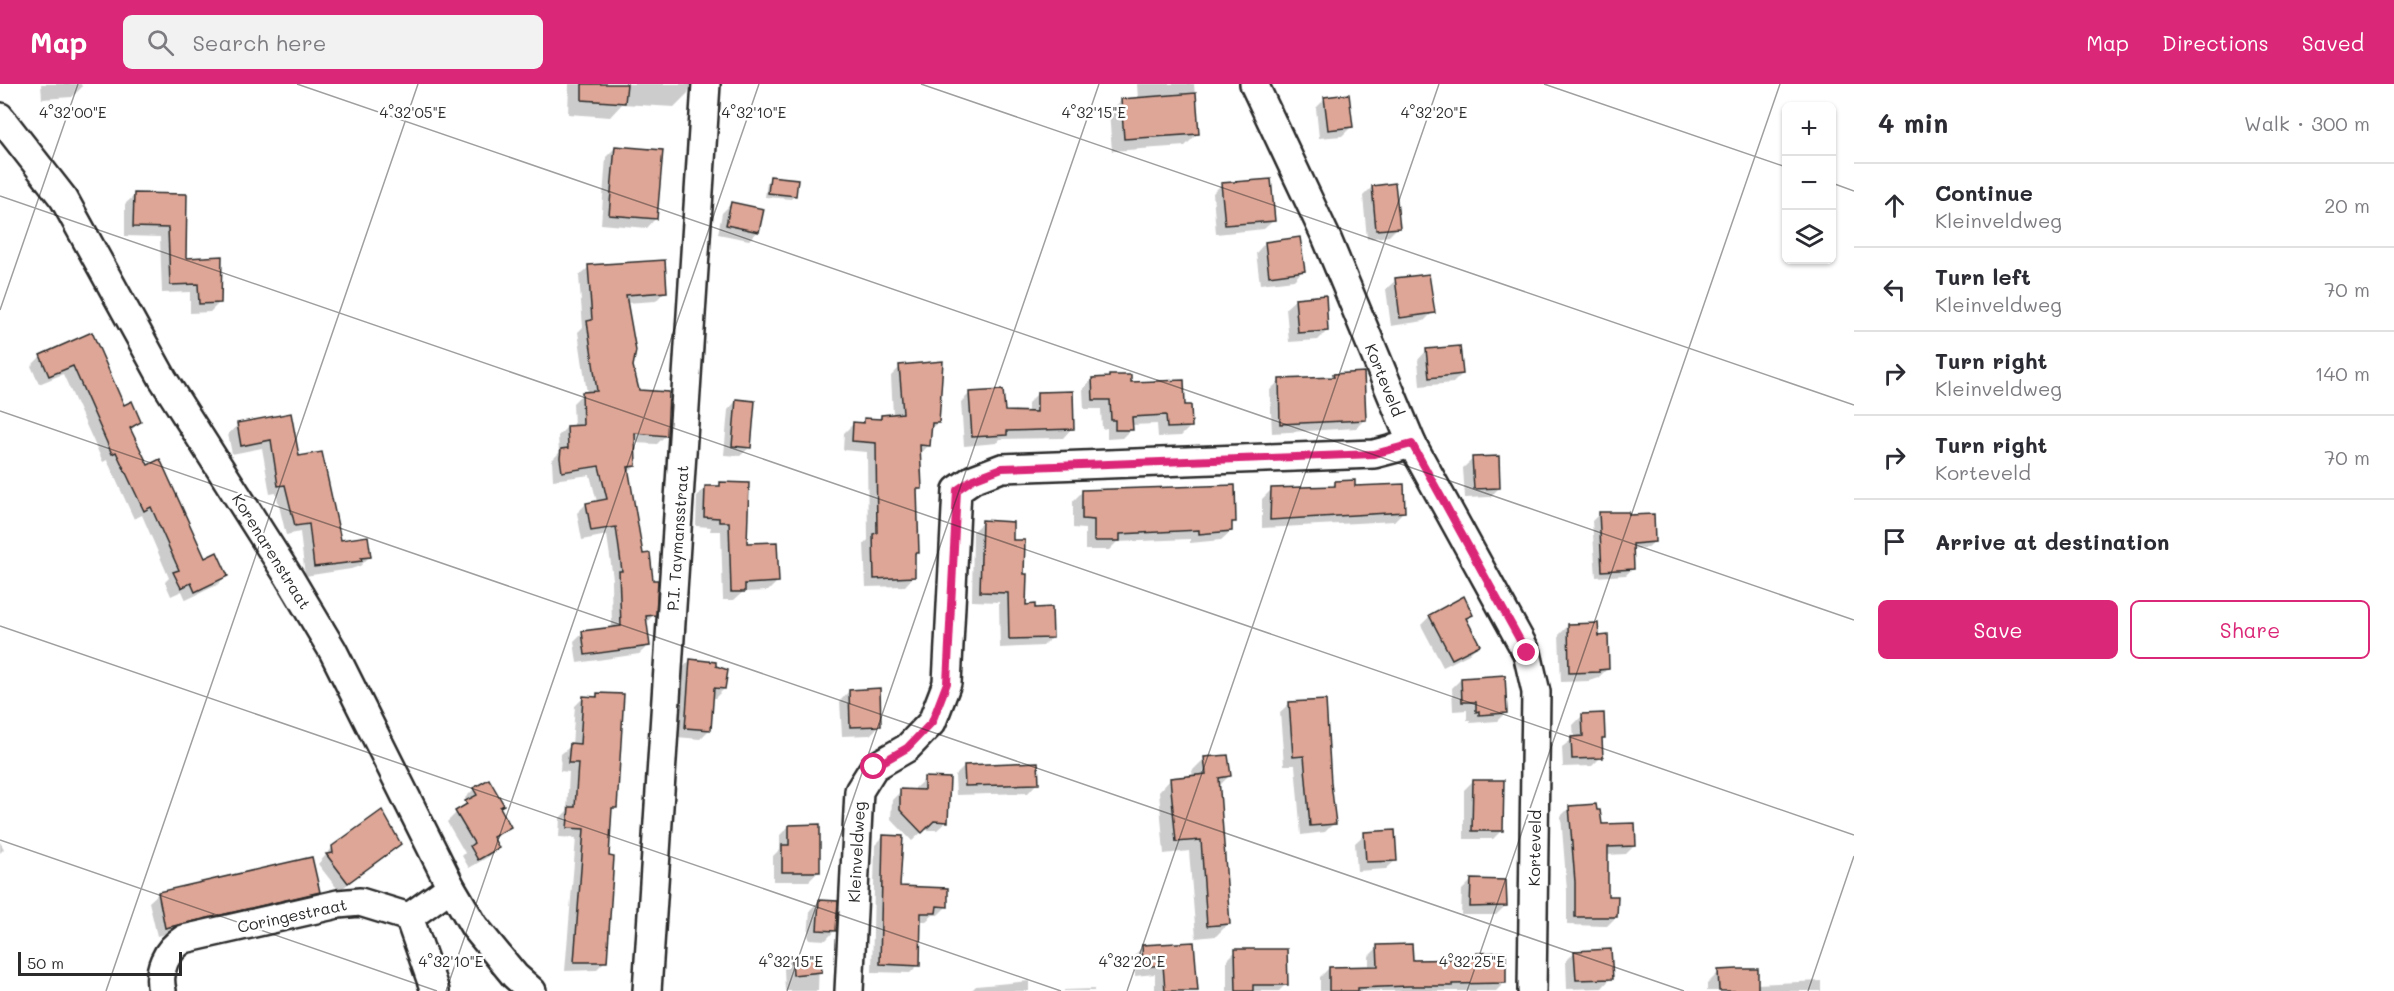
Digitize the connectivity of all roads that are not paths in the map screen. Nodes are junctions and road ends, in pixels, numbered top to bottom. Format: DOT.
graph roads {
  1 [pos="706,84"];
  2 [pos="1254,84"];
  3 [pos="0,117"];
  4 [pos="1412,444"];
  5 [pos="451,886"];
  6 [pos="409,917"];
  7 [pos="162,991"];
  8 [pos="435,991"];
  9 [pos="532,991"];
  10 [pos="647,991"];
  11 [pos="849,991"];
  12 [pos="1532,991"];
  1 -- 10 [label="street, P.I. Taymansstraat"];
  2 -- 4 [label="street, Korteveld"];
  3 -- 5 [label="street, Korenarenstraat"];
  4 -- 11 [label="street, Kleinveldweg"];
  4 -- 12 [label="street, Korteveld"];
  5 -- 6 [label="street"];
  5 -- 9 [label="street, Korenarenstraat"];
  6 -- 7 [label="street, Coringestraat"];
  6 -- 8 [label="street"];
}
